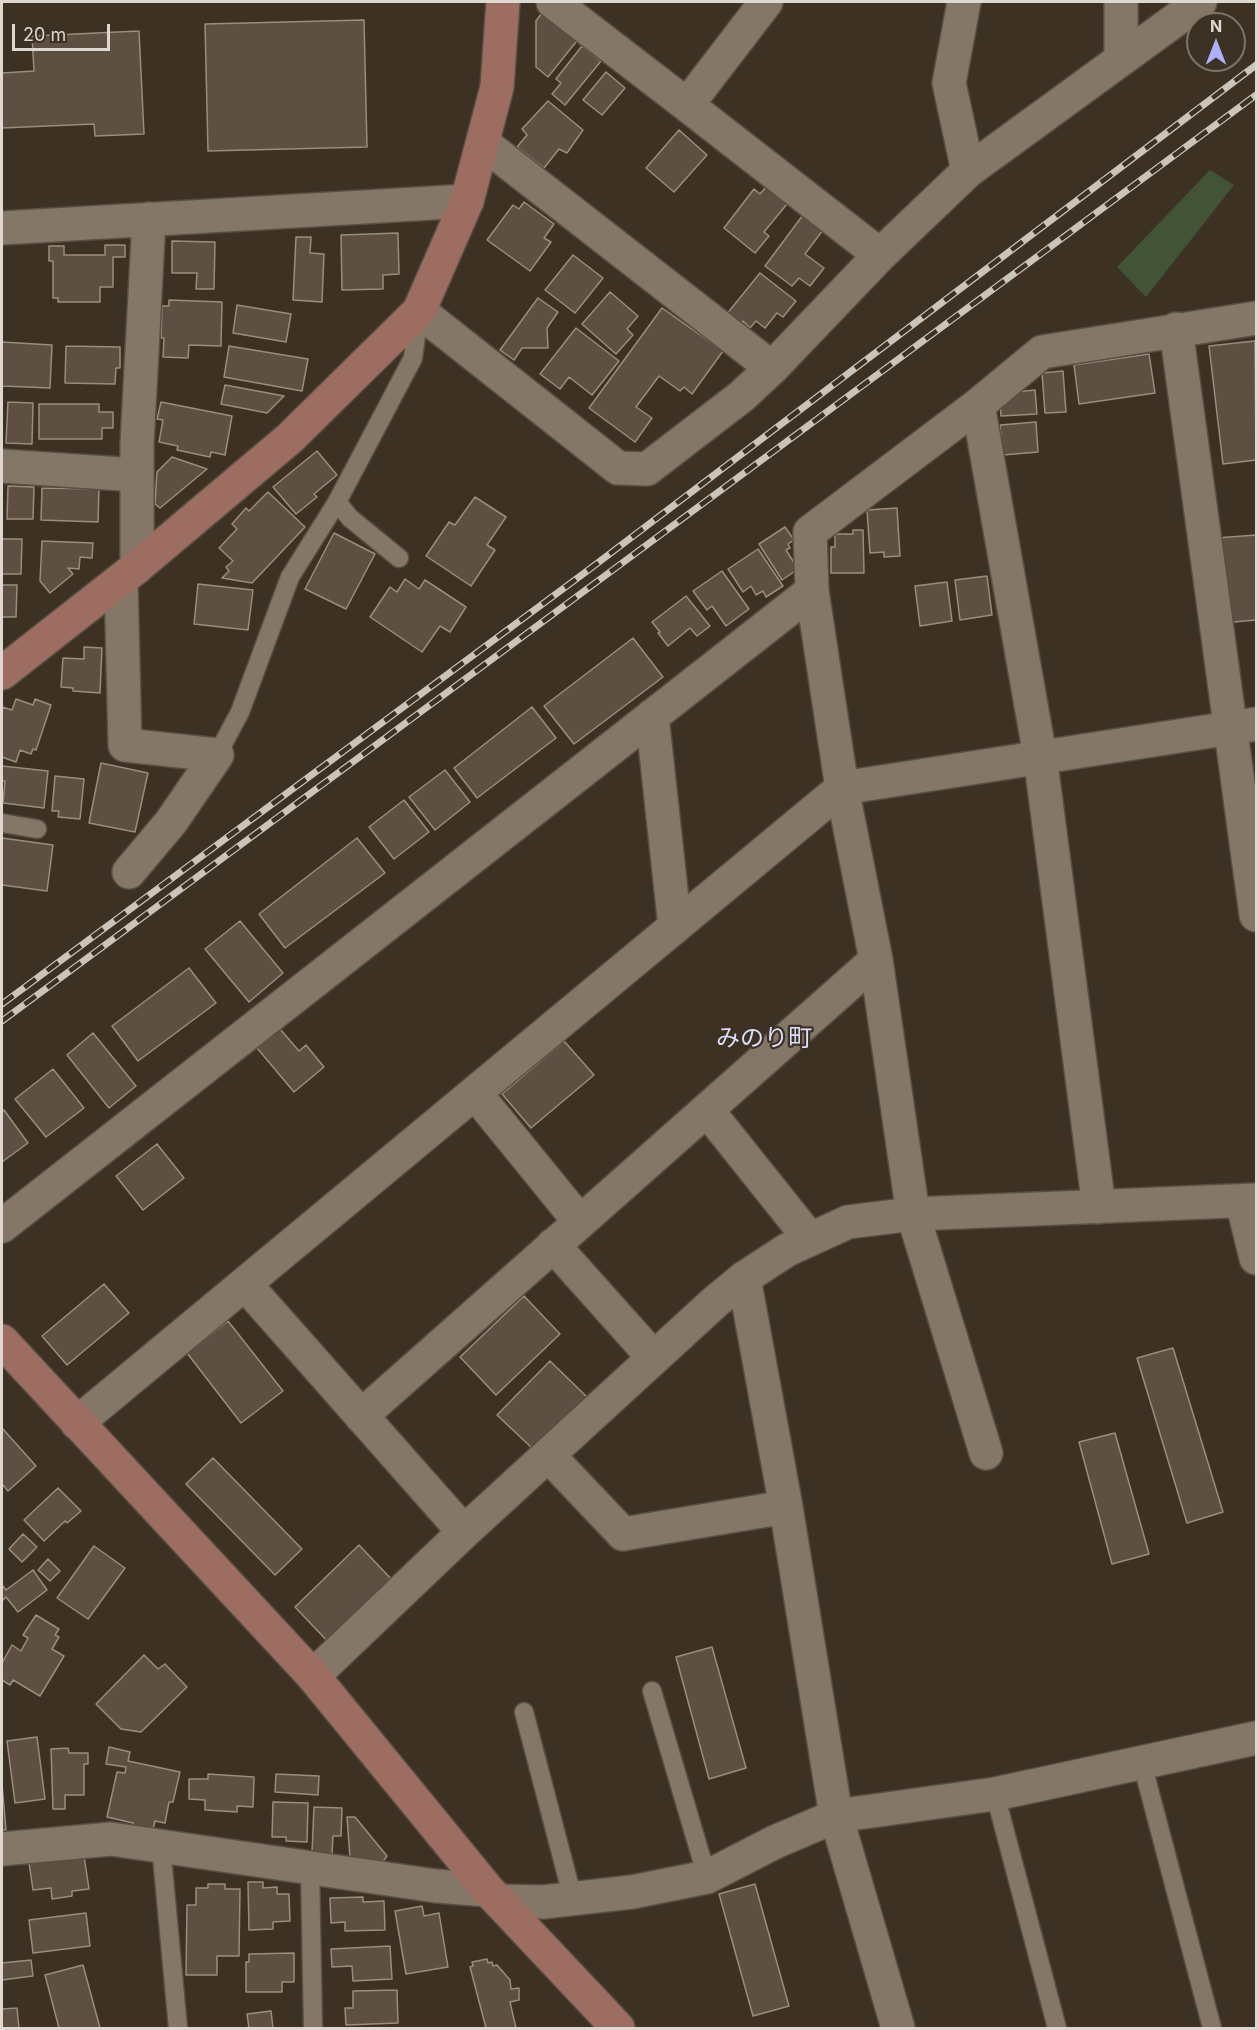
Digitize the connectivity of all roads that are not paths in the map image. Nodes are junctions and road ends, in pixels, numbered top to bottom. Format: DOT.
graph roads {
  1 [pos="503,2"];
  2 [pos="553,2"];
  3 [pos="766,2"];
  4 [pos="964,2"];
  5 [pos="1121,2"];
  6 [pos="1200,2"];
  7 [pos="1121,59"];
  8 [pos="687,105"];
  9 [pos="483,143"];
  10 [pos="968,171"];
  11 [pos="467,201"];
  12 [pos="148,219"];
  13 [pos="2,228"];
  14 [pos="880,255"];
  15 [pos="419,311"];
  16 [pos="1257,318"];
  17 [pos="1176,329"];
  18 [pos="772,368"];
  19 [pos="978,405"];
  20 [pos="2,466"];
  21 [pos="137,475"];
  22 [pos="337,502"];
  23 [pos="399,558"];
  24 [pos="129,574"];
  25 [pos="812,591"];
  26 [pos="4,669"];
  27 [pos="652,716"];
  28 [pos="1244,726"];
  29 [pos="217,755"];
  30 [pos="1040,756"];
  31 [pos="842,788"];
  32 [pos="2,823"];
  33 [pos="37,829"];
  34 [pos="129,872"];
  35 [pos="1257,915"];
  36 [pos="675,927"];
  37 [pos="876,960"];
  38 [pos="475,1093"];
  39 [pos="707,1110"];
  40 [pos="1249,1200"];
  41 [pos="1100,1207"];
  42 [pos="913,1214"];
  43 [pos="580,1222"];
  44 [pos="2,1226"];
  45 [pos="810,1239"];
  46 [pos="553,1245"];
  47 [pos="1257,1258"];
  48 [pos="744,1278"];
  49 [pos="245,1284"];
  50 [pos="2,1341"];
  51 [pos="654,1358"];
  52 [pos="361,1416"];
  53 [pos="77,1423"];
  54 [pos="986,1453"];
  55 [pos="548,1455"];
  56 [pos="786,1507"];
  57 [pos="464,1532"];
  58 [pos="312,1676"];
  59 [pos="652,1691"];
  60 [pos="524,1712"];
  61 [pos="1257,1738"];
  62 [pos="1142,1762"];
  63 [pos="995,1794"];
  64 [pos="836,1816"];
  65 [pos="161,1846"];
  66 [pos="2,1849"];
  67 [pos="310,1868"];
  68 [pos="707,1877"];
  69 [pos="494,1895"];
  70 [pos="573,1899"];
  71 [pos="178,2028"];
  72 [pos="313,2028"];
  73 [pos="618,2028"];
  74 [pos="898,2028"];
  75 [pos="1058,2028"];
  76 [pos="1212,2028"];
  1 -- 9 [label="street"];
  2 -- 8 [label="street"];
  3 -- 8 [label="street"];
  4 -- 10 [label="street"];
  5 -- 7 [label="street"];
  6 -- 7 [label="street"];
  7 -- 10 [label="street"];
  8 -- 14 [label="street"];
  9 -- 11 [label="street"];
  9 -- 18 [label="street"];
  10 -- 14 [label="street"];
  11 -- 12 [label="street"];
  11 -- 15 [label="street"];
  12 -- 13 [label="street"];
  12 -- 21 [label="street"];
  14 -- 18 [label="street"];
  15 -- 18 [label="street"];
  15 -- 22 [label="lane"];
  15 -- 24 [label="street"];
  16 -- 17 [label="street"];
  17 -- 19 [label="street"];
  17 -- 28 [label="street"];
  19 -- 25 [label="street"];
  19 -- 30 [label="street"];
  20 -- 21 [label="street"];
  21 -- 24 [label="street"];
  22 -- 23 [label="lane"];
  22 -- 29 [label="lane"];
  24 -- 26 [label="street"];
  24 -- 29 [label="street"];
  25 -- 27 [label="street"];
  25 -- 31 [label="street"];
  27 -- 36 [label="street"];
  27 -- 44 [label="street"];
  28 -- 30 [label="street"];
  28 -- 35 [label="street"];
  29 -- 34 [label="street"];
  30 -- 31 [label="street"];
  30 -- 41 [label="street"];
  31 -- 36 [label="street"];
  31 -- 37 [label="street"];
  32 -- 33 [label="lane"];
  36 -- 38 [label="street"];
  37 -- 39 [label="street"];
  37 -- 42 [label="street"];
  38 -- 43 [label="street"];
  38 -- 49 [label="street"];
  39 -- 43 [label="street"];
  39 -- 45 [label="street"];
  40 -- 41 [label="street"];
  40 -- 47 [label="street"];
  41 -- 42 [label="street"];
  42 -- 45 [label="street"];
  42 -- 54 [label="street"];
  43 -- 46 [label="street"];
  45 -- 48 [label="street"];
  46 -- 51 [label="street"];
  46 -- 52 [label="street"];
  48 -- 51 [label="street"];
  48 -- 56 [label="street"];
  49 -- 52 [label="street"];
  49 -- 53 [label="street"];
  50 -- 53 [label="street"];
  51 -- 55 [label="street"];
  52 -- 57 [label="street"];
  53 -- 58 [label="street"];
  55 -- 56 [label="street"];
  55 -- 57 [label="street"];
  56 -- 64 [label="street"];
  57 -- 58 [label="street"];
  58 -- 69 [label="street"];
  59 -- 68 [label="lane"];
  60 -- 70 [label="lane"];
  61 -- 62 [label="street"];
  62 -- 63 [label="street"];
  62 -- 76 [label="lane"];
  63 -- 64 [label="street"];
  63 -- 75 [label="lane"];
  64 -- 68 [label="street"];
  64 -- 74 [label="street"];
  65 -- 66 [label="street"];
  65 -- 67 [label="street"];
  65 -- 71 [label="lane"];
  67 -- 69 [label="street"];
  67 -- 72 [label="lane"];
  68 -- 70 [label="street"];
  69 -- 70 [label="street"];
  69 -- 73 [label="street"];
}
